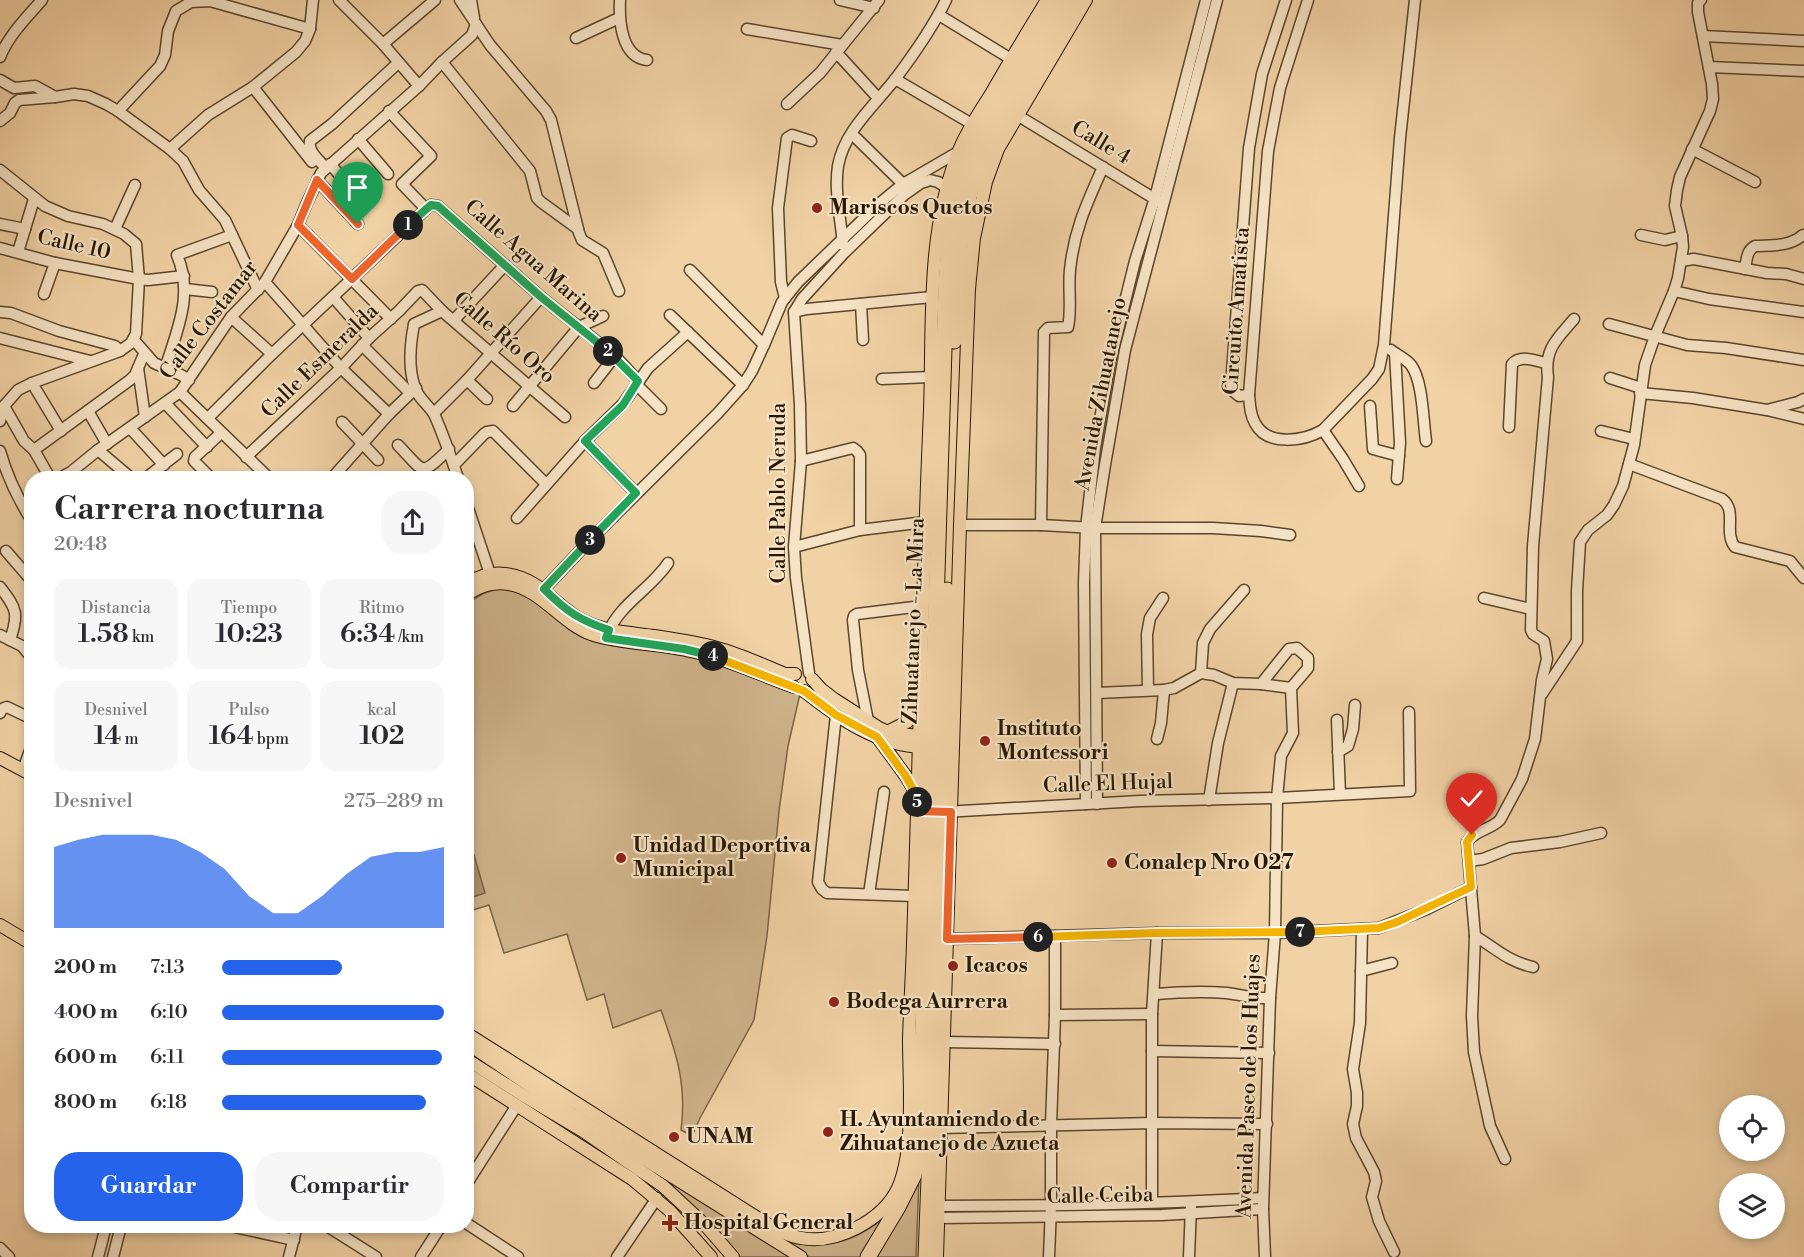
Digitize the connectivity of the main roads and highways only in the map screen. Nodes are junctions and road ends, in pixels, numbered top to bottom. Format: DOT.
graph roads {
  1 [pos="1047,0"];
  2 [pos="1059,0"];
  3 [pos="1074,0"];
  4 [pos="1086,0"];
  5 [pos="1066,25"];
  6 [pos="939,512"];
  7 [pos="924,549"];
  8 [pos="491,579"];
  9 [pos="474,582"];
  10 [pos="474,590"];
  11 [pos="608,634"];
  12 [pos="810,676"];
  13 [pos="798,684"];
  14 [pos="919,706"];
  15 [pos="882,734"];
  16 [pos="936,742"];
  17 [pos="0,758"];
  18 [pos="24,771"];
  19 [pos="917,796"];
  20 [pos="935,811"];
  21 [pos="944,889"];
  22 [pos="0,925"];
  23 [pos="24,939"];
  24 [pos="474,1038"];
  25 [pos="474,1048"];
  26 [pos="474,1064"];
  27 [pos="910,1074"];
  28 [pos="474,1078"];
  29 [pos="921,1102"];
  30 [pos="583,1131"];
  31 [pos="577,1144"];
  32 [pos="668,1168"];
  33 [pos="711,1257"];
  34 [pos="733,1257"];
  35 [pos="801,1257"];
  36 [pos="868,1257"];
  37 [pos="926,1257"];
  38 [pos="937,1257"];
  1 -- 7 [label="main road"];
  2 -- 6 [label="highway, Zihuatanejo - La Mira"];
  3 -- 5 [label="highway, Zihuatanejo - La Mira"];
  4 -- 5 [label="main road"];
  5 -- 16 [label="main road"];
  5 -- 16 [label="highway, Zihuatanejo - La Mira"];
  6 -- 7 [label="highway"];
  6 -- 16 [label="highway, Zihuatanejo - La Mira"];
  7 -- 14 [label="main road"];
  8 -- 9 [label="main road"];
  8 -- 10 [label="main road"];
  8 -- 11 [label="main road"];
  8 -- 11 [label="main road"];
  11 -- 13 [label="main road"];
  12 -- 13 [label="main road"];
  12 -- 13 [label="main road"];
  12 -- 15 [label="main road"];
  13 -- 15 [label="main road"];
  14 -- 15 [label="main road"];
  14 -- 16 [label="main road"];
  15 -- 16 [label="main road"];
  15 -- 19 [label="main road"];
  16 -- 19 [label="main road"];
  16 -- 20 [label="highway, Zihuatanejo - La Mira"];
  17 -- 18 [label="main road"];
  19 -- 20 [label="main road"];
  20 -- 21 [label="highway, Zihuatanejo - La Mira"];
  20 -- 27 [label="main road"];
  20 -- 29 [label="highway, Zihuatanejo - La Mira"];
  21 -- 37 [label="highway, Zihuatanejo - La Mira"];
  21 -- 38 [label="main road"];
  22 -- 23 [label="main road"];
  24 -- 32 [label="main road"];
  25 -- 32 [label="main road"];
  26 -- 30 [label="main road"];
  27 -- 29 [label="highway"];
  27 -- 32 [label="main road"];
  28 -- 31 [label="main road"];
  29 -- 36 [label="highway, Zihuatanejo - La Mira"];
  30 -- 31 [label="main road"];
  30 -- 34 [label="main road"];
  31 -- 33 [label="main road"];
  32 -- 35 [label="main road"];
}
